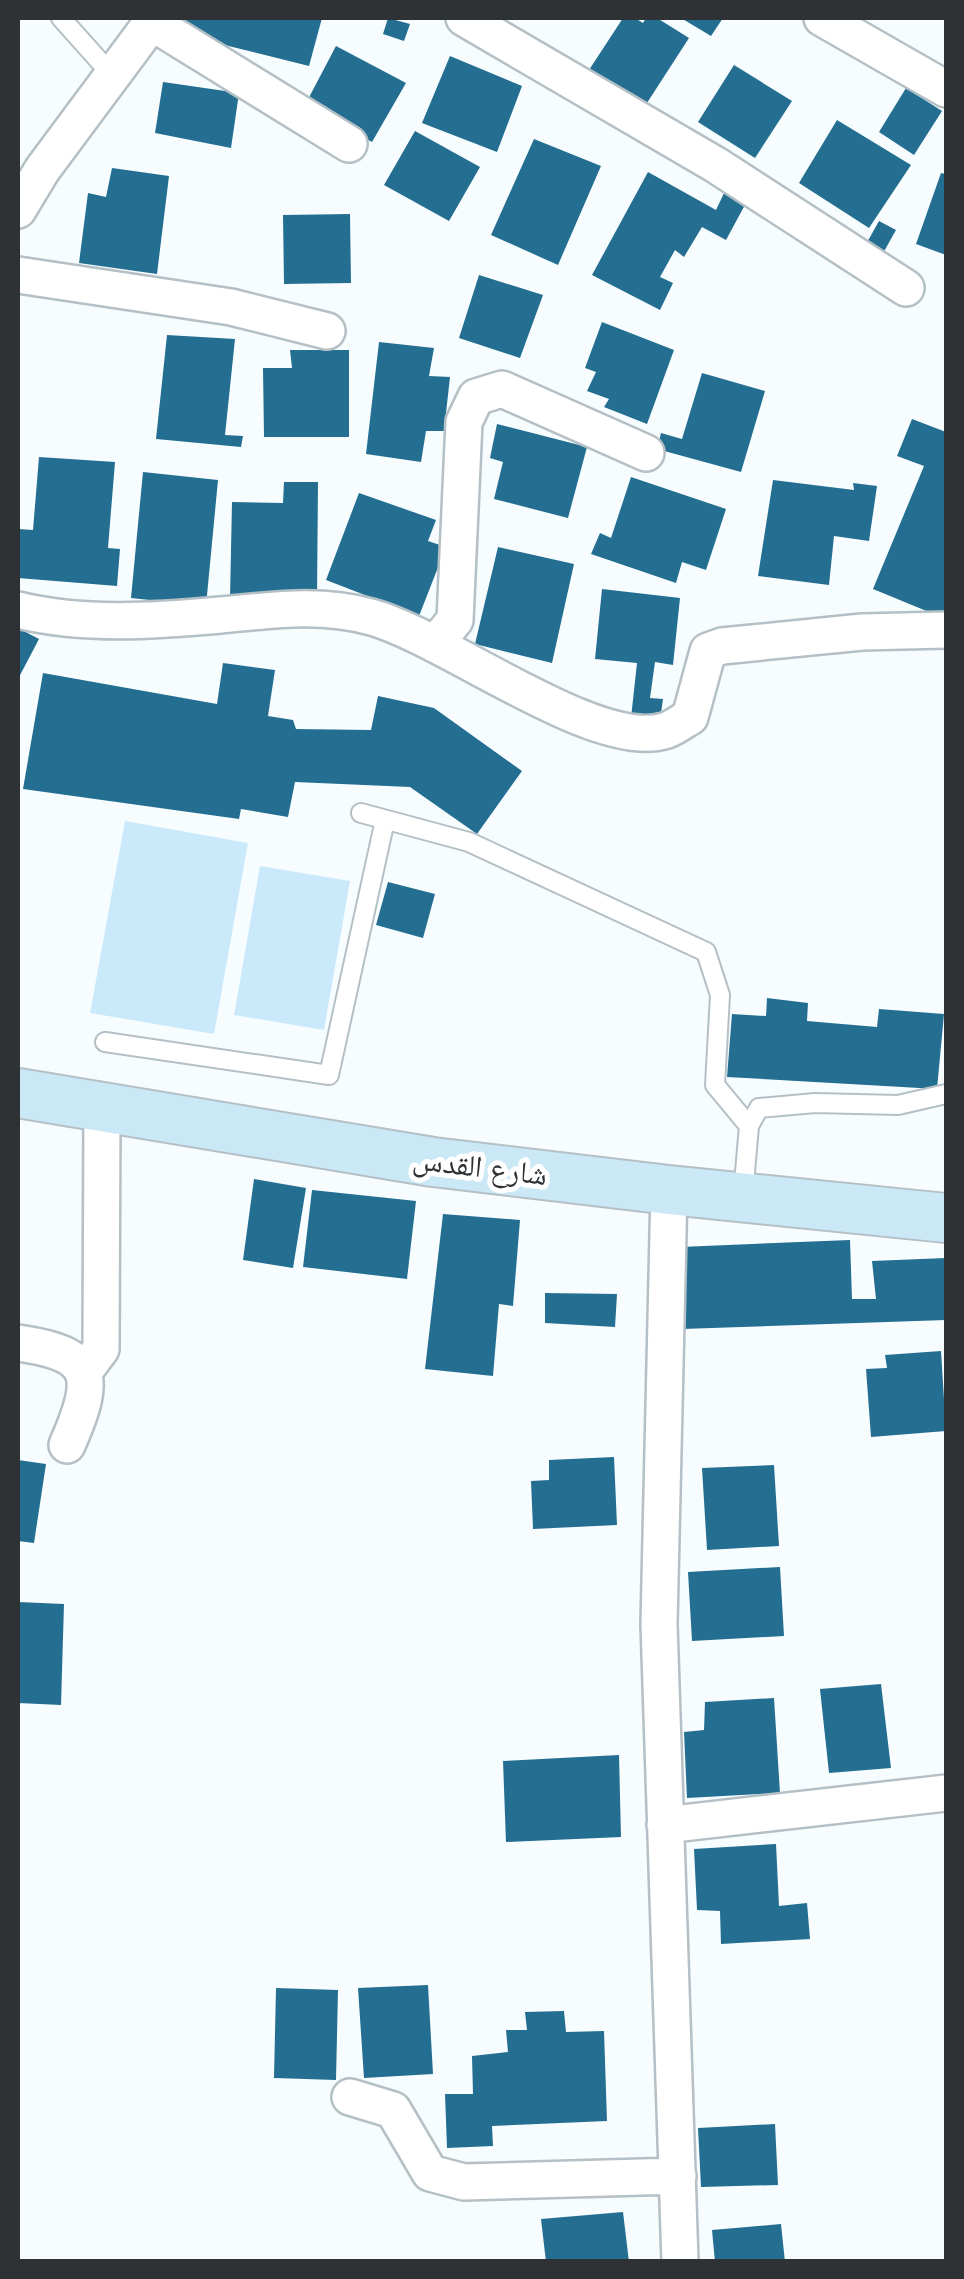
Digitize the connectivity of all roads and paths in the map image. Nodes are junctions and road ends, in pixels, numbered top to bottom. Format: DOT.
graph roads {
  1 [pos="61,18"];
  2 [pos="464,18"];
  3 [pos="822,18"];
  4 [pos="153,20"];
  5 [pos="112,75"];
  6 [pos="946,89"];
  7 [pos="350,144"];
  8 [pos="18,210"];
  9 [pos="18,275"];
  10 [pos="906,288"];
  11 [pos="327,331"];
  12 [pos="646,453"];
  13 [pos="18,610"];
  14 [pos="946,630"];
  15 [pos="436,643"];
  16 [pos="361,814"];
  17 [pos="386,820"];
  18 [pos="105,1042"];
  19 [pos="18,1094"];
  20 [pos="946,1094"];
  21 [pos="102,1108"];
  22 [pos="749,1126"];
  23 [pos="669,1190"];
  24 [pos="742,1197"];
  25 [pos="946,1218"];
  26 [pos="18,1343"];
  27 [pos="83,1373"];
  28 [pos="67,1444"];
  29 [pos="946,1793"];
  30 [pos="664,1824"];
  31 [pos="350,2096"];
  32 [pos="678,2176"];
  33 [pos="680,2262"];
  1 -- 5 [label="lane"];
  2 -- 10 [label="street"];
  3 -- 6 [label="street"];
  4 -- 5 [label="street"];
  4 -- 7 [label="street"];
  5 -- 8 [label="street"];
  9 -- 11 [label="street"];
  12 -- 15 [label="street"];
  13 -- 15 [label="street"];
  14 -- 15 [label="street"];
  16 -- 17 [label="lane"];
  17 -- 18 [label="lane"];
  17 -- 22 [label="lane"];
  19 -- 21 [label="main road, شارع القدس"];
  20 -- 22 [label="lane"];
  21 -- 23 [label="main road, شارع القدس"];
  21 -- 27 [label="street"];
  22 -- 24 [label="lane"];
  23 -- 24 [label="main road, شارع القدس"];
  23 -- 30 [label="street"];
  24 -- 25 [label="main road, شارع القدس"];
  26 -- 27 [label="street"];
  27 -- 28 [label="street"];
  29 -- 30 [label="street"];
  30 -- 32 [label="street"];
  31 -- 32 [label="street"];
  32 -- 33 [label="street"];
}
